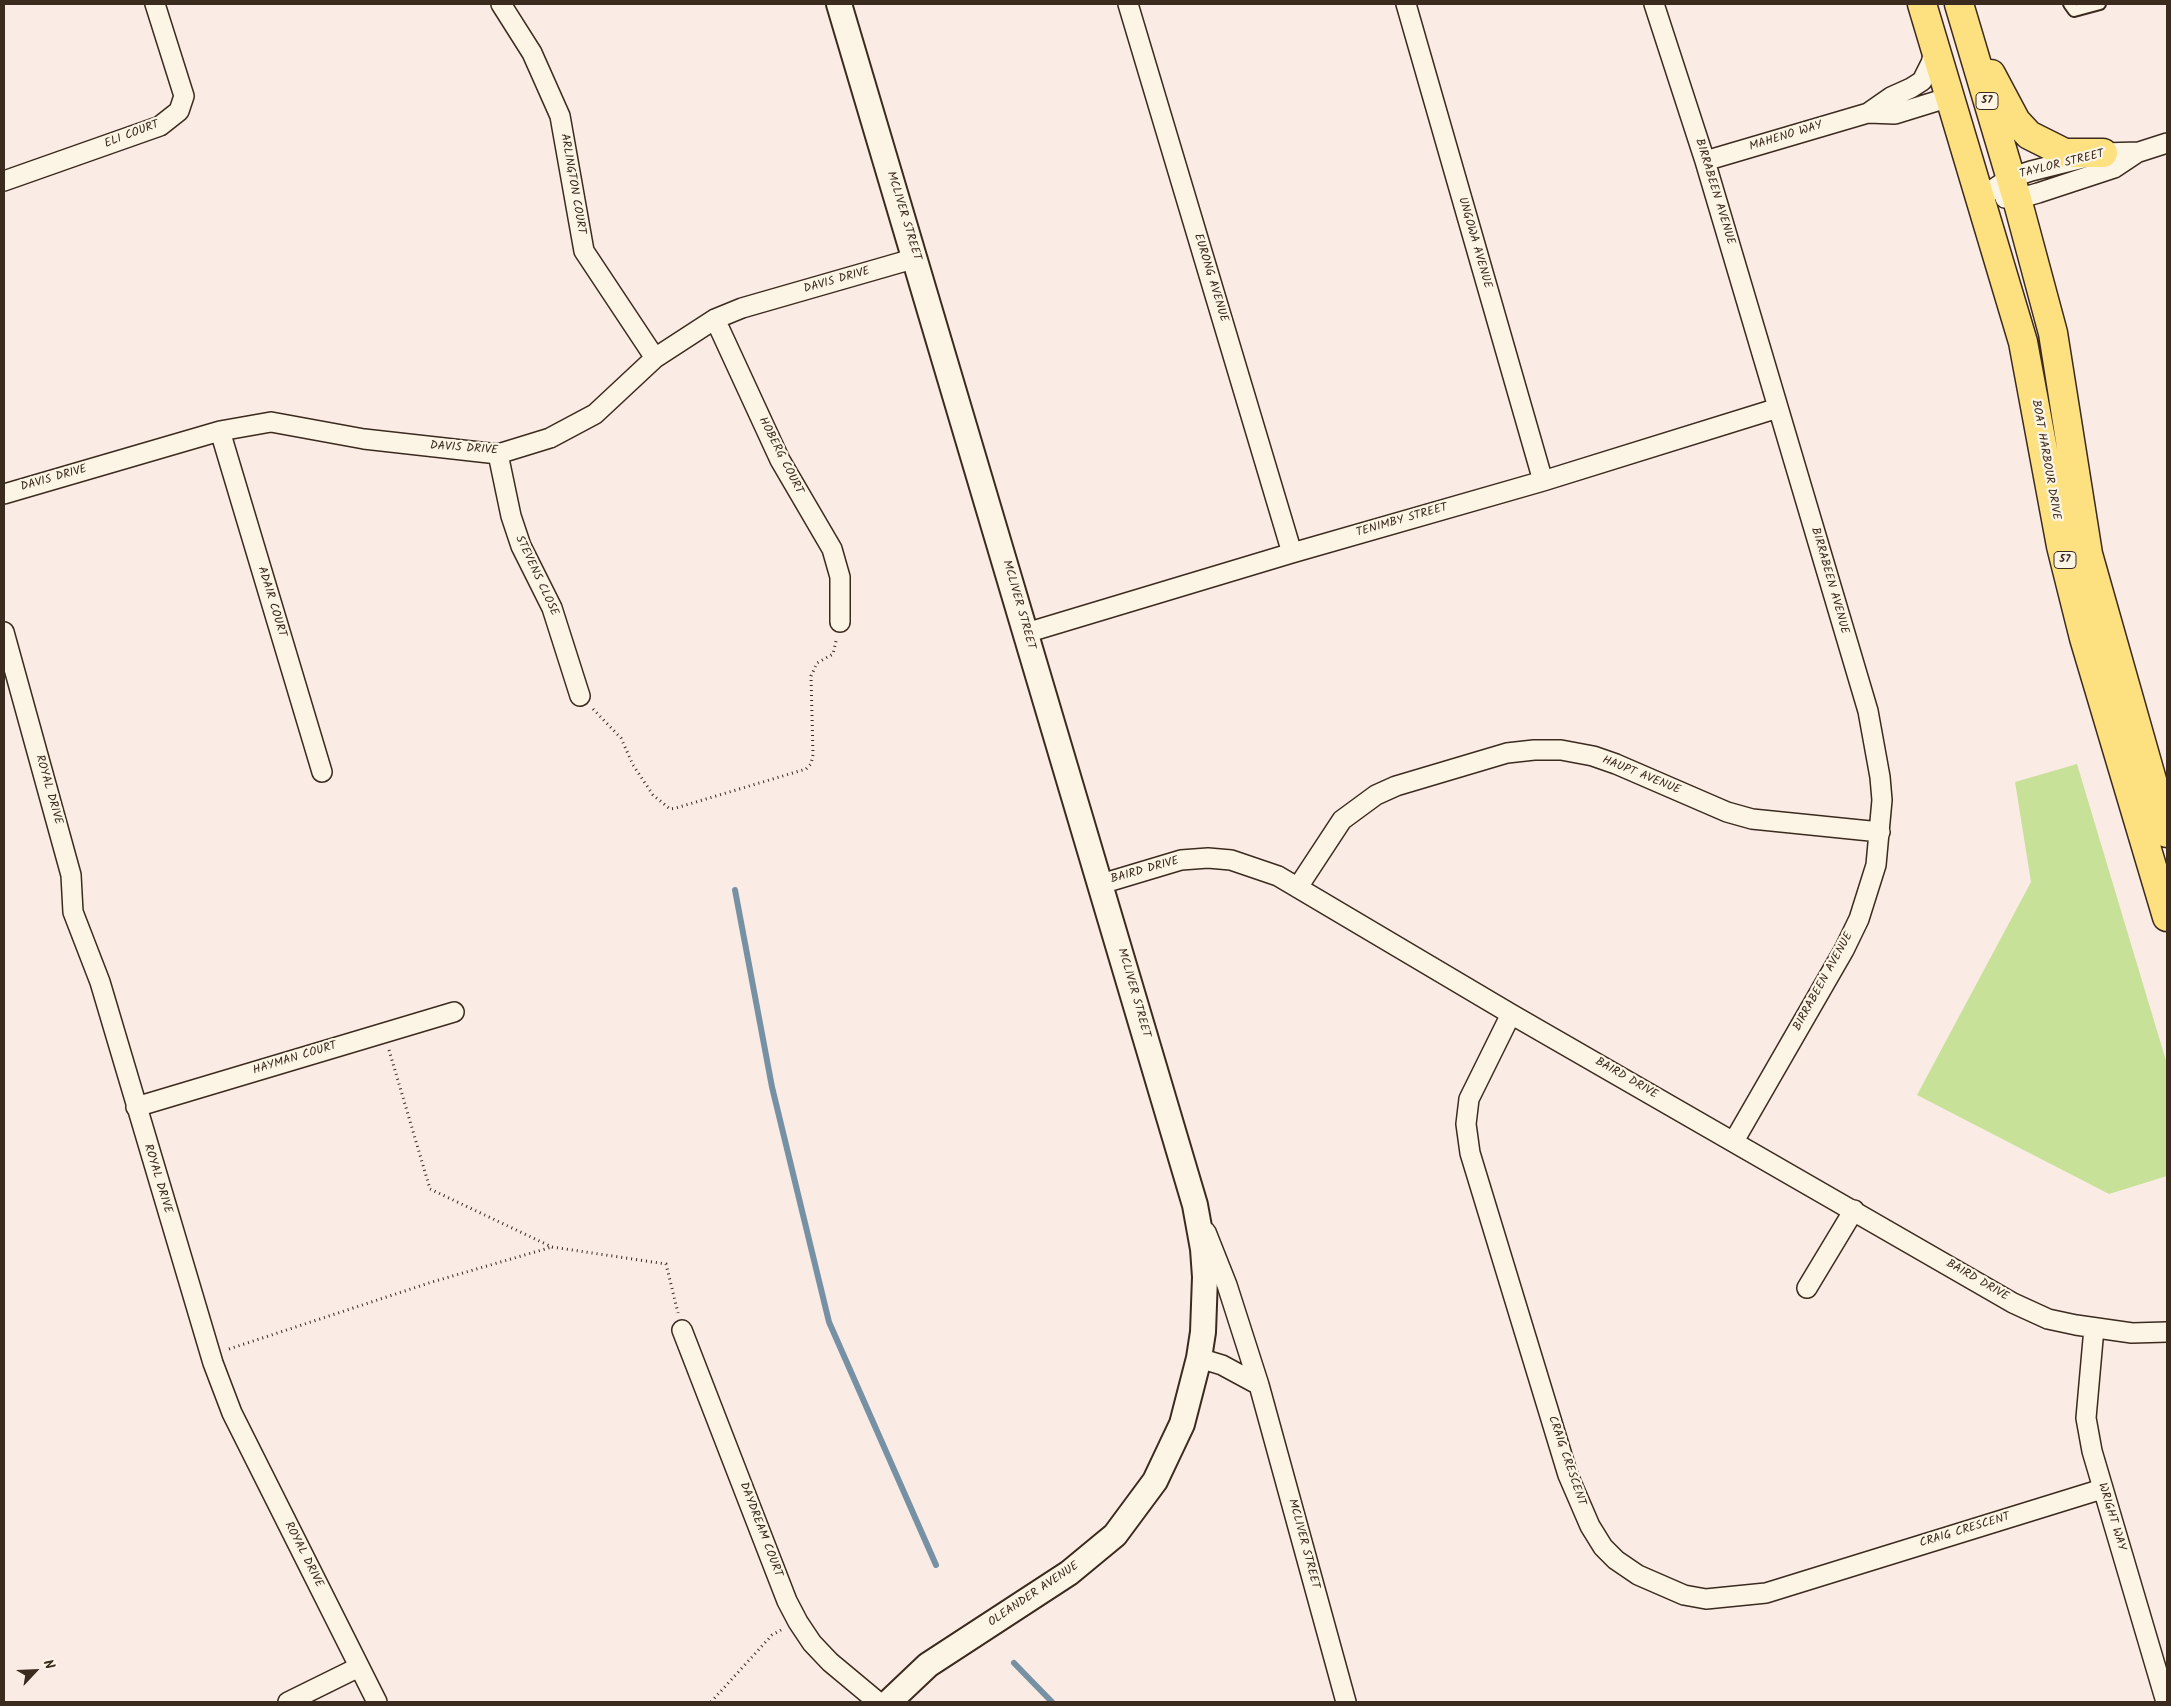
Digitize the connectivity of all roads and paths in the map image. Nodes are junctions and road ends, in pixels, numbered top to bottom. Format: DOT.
graph roads {
  1 [pos="155,4"];
  2 [pos="501,4"];
  3 [pos="840,4"];
  4 [pos="1128,4"];
  5 [pos="1406,4"];
  6 [pos="1654,4"];
  7 [pos="1922,4"];
  8 [pos="2069,4"];
  9 [pos="2100,4"];
  10 [pos="1956,10"];
  11 [pos="1935,46"];
  12 [pos="1950,97"];
  13 [pos="1868,113"];
  14 [pos="2167,144"];
  15 [pos="2139,152"];
  16 [pos="2103,153"];
  17 [pos="1705,162"];
  18 [pos="4,180"];
  19 [pos="2013,188"];
  20 [pos="1980,198"];
  21 [pos="916,258"];
  22 [pos="715,319"];
  23 [pos="655,358"];
  24 [pos="1778,408"];
  25 [pos="220,431"];
  26 [pos="498,454"];
  27 [pos="1543,481"];
  28 [pos="4,494"];
  29 [pos="1292,552"];
  30 [pos="840,622"];
  31 [pos="4,632"];
  32 [pos="1026,633"];
  33 [pos="580,696"];
  34 [pos="322,772"];
  35 [pos="1880,832"];
  36 [pos="2167,833"];
  37 [pos="1101,884"];
  38 [pos="1298,887"];
  39 [pos="2167,917"];
  40 [pos="454,1012"];
  41 [pos="1511,1014"];
  42 [pos="384,1033"];
  43 [pos="136,1107"];
  44 [pos="1734,1141"];
  45 [pos="1195,1205"];
  46 [pos="1854,1210"];
  47 [pos="552,1247"];
  48 [pos="1807,1288"];
  49 [pos="2167,1319"];
  50 [pos="2094,1328"];
  51 [pos="682,1330"];
  52 [pos="2147,1332"];
  53 [pos="2167,1332"];
  54 [pos="210,1355"];
  55 [pos="1199,1358"];
  56 [pos="1259,1385"];
  57 [pos="2102,1489"];
  58 [pos="798,1622"];
  59 [pos="360,1667"];
  60 [pos="288,1702"];
  61 [pos="377,1702"];
  62 [pos="711,1702"];
  63 [pos="878,1702"];
  64 [pos="889,1702"];
  65 [pos="1346,1702"];
  66 [pos="2166,1702"];
  1 -- 18 [label="street, ELI COURT"];
  2 -- 23 [label="street, ARLINGTON COURT"];
  3 -- 21 [label="street, MCLIVER STREET"];
  4 -- 29 [label="street, EURONG AVENUE"];
  5 -- 27 [label="street, UNGOWA AVENUE"];
  6 -- 17 [label="street, BIRRABEEN AVENUE"];
  7 -- 11 [label="main road, BOAT HARBOUR DRIVE / 57"];
  8 -- 9 [label="lane"];
  10 -- 12 [label="main road"];
  10 -- 16 [label="main road"];
  10 -- 19 [label="main road, 57"];
  11 -- 12 [label="main road, BOAT HARBOUR DRIVE / 57"];
  11 -- 13 [label="street, MAHENO WAY"];
  12 -- 13 [label="street, MAHENO WAY"];
  12 -- 20 [label="main road, BOAT HARBOUR DRIVE / 57"];
  13 -- 17 [label="street, MAHENO WAY"];
  14 -- 15 [label="street, TAYLOR STREET"];
  15 -- 16 [label="street, TAYLOR STREET"];
  15 -- 19 [label="street, TAYLOR STREET"];
  16 -- 19 [label="street, TAYLOR STREET"];
  17 -- 24 [label="street, BIRRABEEN AVENUE"];
  19 -- 20 [label="street, TAYLOR STREET"];
  19 -- 36 [label="main road, 57"];
  20 -- 39 [label="main road, BOAT HARBOUR DRIVE / 57"];
  21 -- 22 [label="street, DAVIS DRIVE"];
  21 -- 32 [label="street, MCLIVER STREET"];
  22 -- 23 [label="street, DAVIS DRIVE"];
  22 -- 30 [label="street, HOBERG COURT"];
  23 -- 26 [label="street, DAVIS DRIVE"];
  24 -- 27 [label="street, TENIMBY STREET"];
  24 -- 35 [label="street, BIRRABEEN AVENUE"];
  25 -- 26 [label="street, DAVIS DRIVE"];
  25 -- 28 [label="street, DAVIS DRIVE"];
  25 -- 34 [label="street, ADAIR COURT"];
  26 -- 33 [label="street, STEVENS CLOSE"];
  27 -- 29 [label="street, TENIMBY STREET"];
  29 -- 32 [label="street, TENIMBY STREET"];
  30 -- 33 [label="path"];
  31 -- 43 [label="street, ROYAL DRIVE"];
  32 -- 37 [label="street, MCLIVER STREET"];
  35 -- 38 [label="street, HAUPT AVENUE"];
  35 -- 44 [label="street, BIRRABEEN AVENUE"];
  37 -- 38 [label="street, BAIRD DRIVE"];
  37 -- 45 [label="street, MCLIVER STREET"];
  38 -- 41 [label="street, BAIRD DRIVE"];
  40 -- 42 [label="street, HAYMAN COURT"];
  41 -- 44 [label="street, BAIRD DRIVE"];
  41 -- 57 [label="street, CRAIG CRESCENT"];
  42 -- 43 [label="street, HAYMAN COURT"];
  42 -- 47 [label="path"];
  43 -- 54 [label="street, ROYAL DRIVE"];
  44 -- 46 [label="street, BAIRD DRIVE"];
  45 -- 55 [label="street, MCLIVER STREET"];
  45 -- 56 [label="street, MCLIVER STREET"];
  46 -- 48 [label="street"];
  46 -- 50 [label="street, BAIRD DRIVE"];
  47 -- 51 [label="path"];
  47 -- 54 [label="path"];
  49 -- 52 [label="street"];
  50 -- 52 [label="street, BAIRD DRIVE"];
  50 -- 57 [label="street, WRIGHT WAY"];
  51 -- 58 [label="street, DAYDREAM COURT"];
  52 -- 53 [label="street, BAIRD DRIVE"];
  54 -- 59 [label="street, ROYAL DRIVE"];
  55 -- 56 [label="street"];
  55 -- 64 [label="street, OLEANDER AVENUE"];
  56 -- 65 [label="street, MCLIVER STREET"];
  57 -- 66 [label="street, WRIGHT WAY"];
  58 -- 62 [label="path"];
  58 -- 63 [label="street, DAYDREAM COURT"];
  59 -- 60 [label="street"];
  59 -- 61 [label="street, ROYAL DRIVE"];
}
